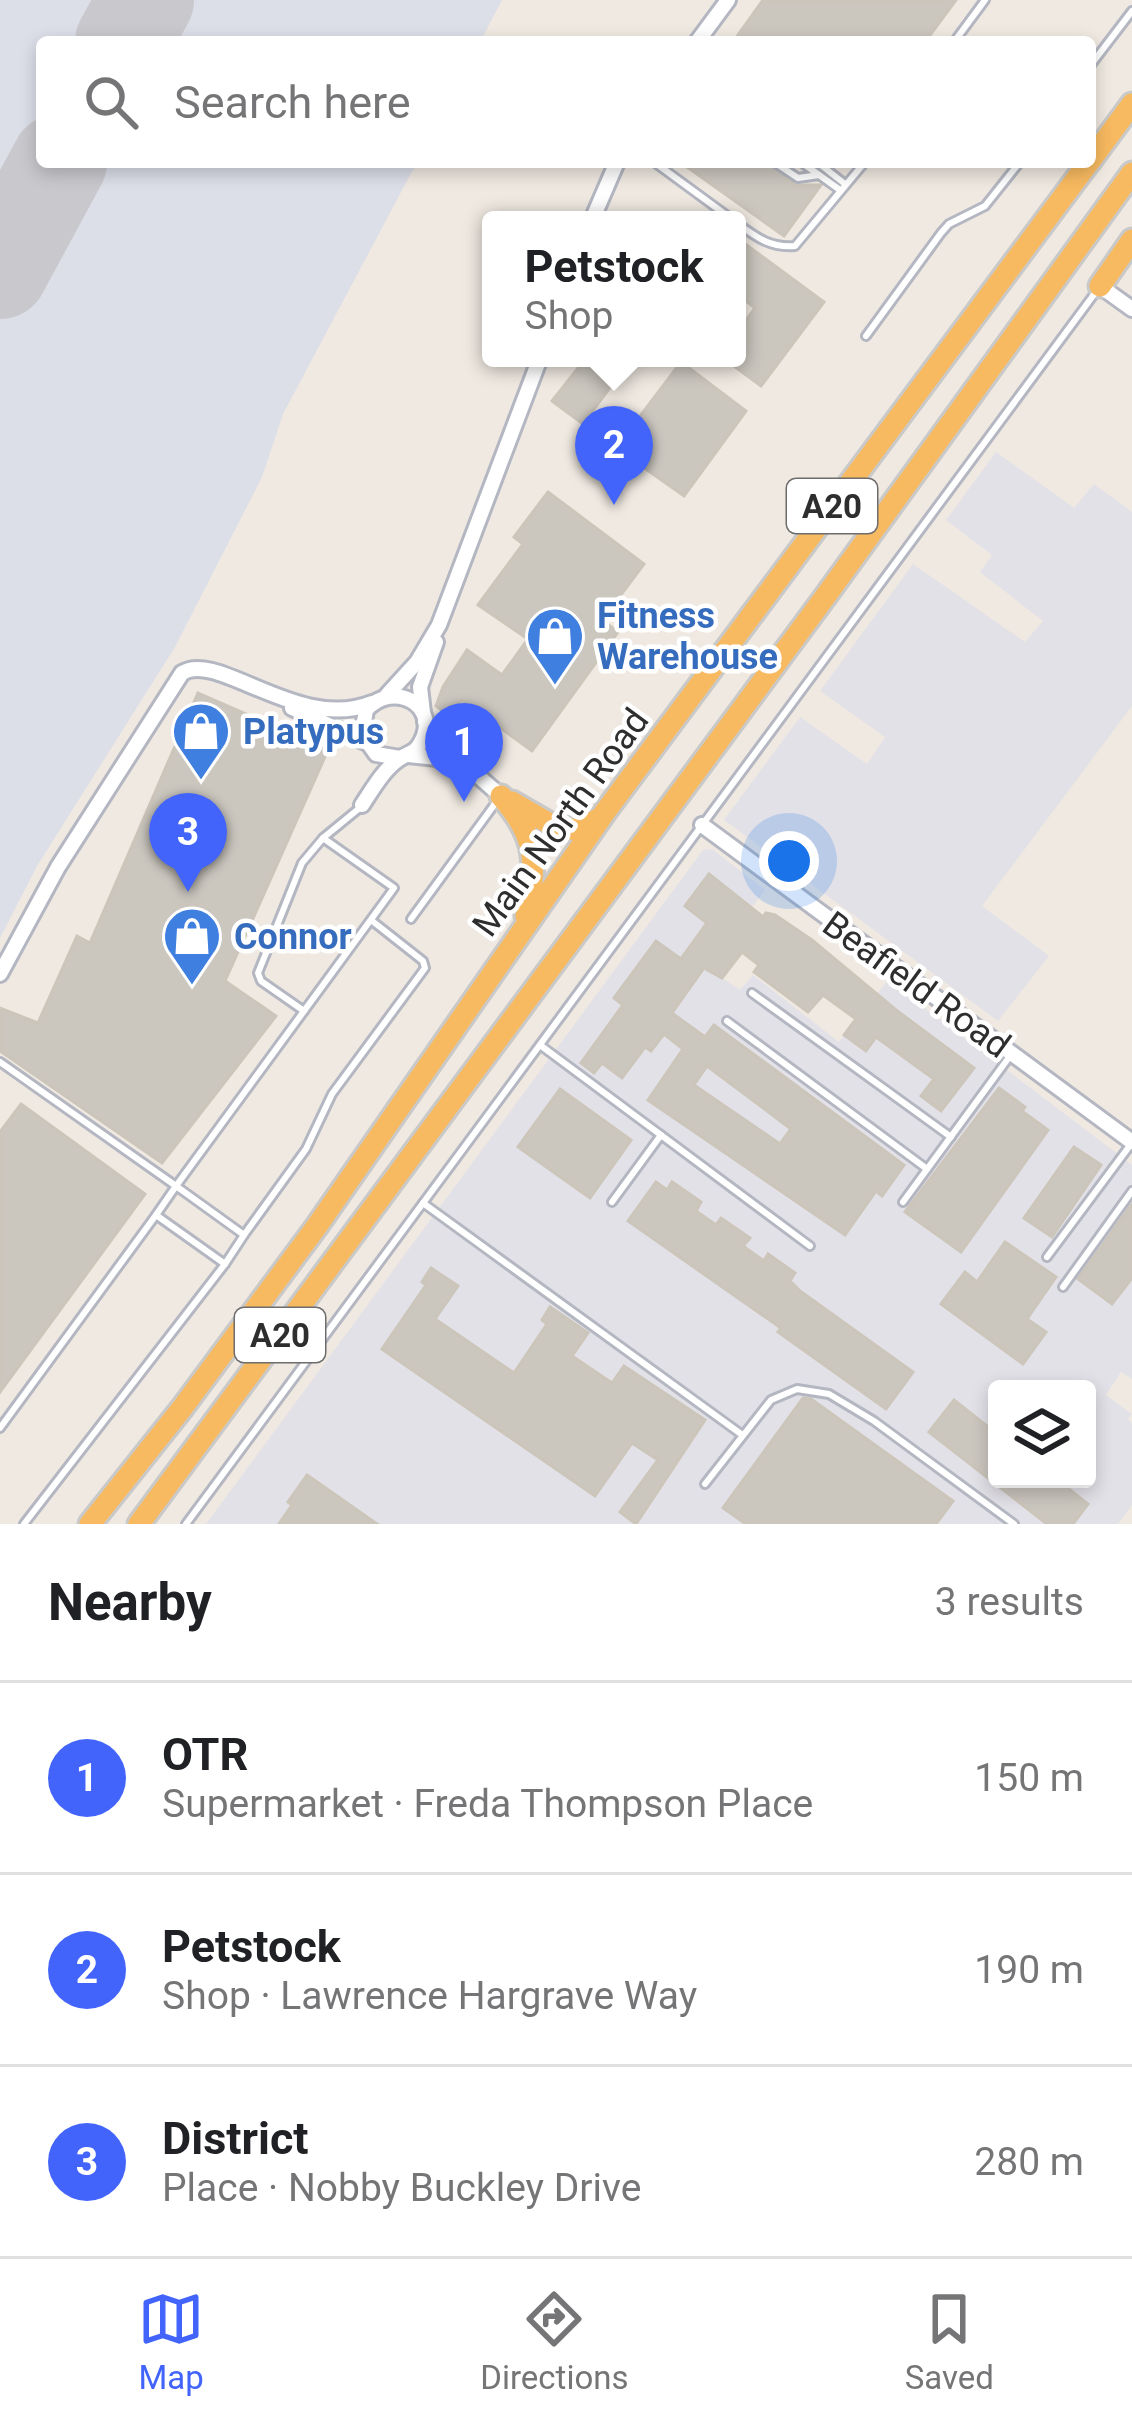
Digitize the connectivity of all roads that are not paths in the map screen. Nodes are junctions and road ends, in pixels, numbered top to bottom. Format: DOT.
graph roads {
  1 [pos="728,0"];
  2 [pos="985,0"];
  3 [pos="1132,11"];
  4 [pos="701,36"];
  5 [pos="958,36"];
  6 [pos="1096,59"];
  7 [pos="1132,104"];
  8 [pos="1096,152"];
  9 [pos="614,168"];
  10 [pos="662,168"];
  11 [pos="783,168"];
  12 [pos="810,168"];
  13 [pos="823,168"];
  14 [pos="859,168"];
  15 [pos="1015,168"];
  16 [pos="1084,168"];
  17 [pos="1132,173"];
  18 [pos="819,175"];
  19 [pos="842,187"];
  20 [pos="596,211"];
  21 [pos="720,211"];
  22 [pos="746,230"];
  23 [pos="1132,240"];
  24 [pos="1100,286"];
  25 [pos="1132,308"];
  26 [pos="866,336"];
  27 [pos="537,367"];
  28 [pos="439,625"];
  29 [pos="387,695"];
  30 [pos="283,701"];
  31 [pos="372,703"];
  32 [pos="424,718"];
  33 [pos="367,745"];
  34 [pos="404,757"];
  35 [pos="498,793"];
  36 [pos="362,805"];
  37 [pos="605,812"];
  38 [pos="702,825"];
  39 [pos="323,838"];
  40 [pos="371,920"];
  41 [pos="411,920"];
  42 [pos="524,928"];
  43 [pos="0,974"];
  44 [pos="752,993"];
  45 [pos="304,1011"];
  46 [pos="728,1021"];
  47 [pos="540,1045"];
  48 [pos="1012,1053"];
  49 [pos="0,1062"];
  50 [pos="661,1135"];
  51 [pos="950,1137"];
  52 [pos="1132,1142"];
  53 [pos="927,1169"];
  54 [pos="176,1186"];
  55 [pos="1132,1191"];
  56 [pos="612,1202"];
  57 [pos="903,1202"];
  58 [pos="423,1203"];
  59 [pos="156,1215"];
  60 [pos="244,1235"];
  61 [pos="810,1246"];
  62 [pos="1047,1257"];
  63 [pos="225,1264"];
  64 [pos="1063,1287"];
  65 [pos="0,1428"];
  66 [pos="742,1435"];
  67 [pos="705,1484"];
  68 [pos="24,1524"];
  69 [pos="90,1524"];
  70 [pos="140,1524"];
  71 [pos="186,1524"];
  72 [pos="1014,1524"];
  1 -- 4 [label="street"];
  2 -- 5 [label="lane"];
  3 -- 6 [label="lane"];
  7 -- 8 [label="highway, Main North Road / A20"];
  9 -- 20 [label="street"];
  10 -- 21 [label="lane"];
  11 -- 18 [label="lane"];
  12 -- 18 [label="lane"];
  13 -- 19 [label="lane"];
  14 -- 19 [label="lane"];
  15 -- 26 [label="lane"];
  16 -- 37 [label="highway, Main North Road / A20"];
  17 -- 70 [label="highway, A20"];
  18 -- 19 [label="lane"];
  19 -- 22 [label="lane"];
  23 -- 24 [label="highway"];
  24 -- 25 [label="street"];
  24 -- 38 [label="lane"];
  27 -- 28 [label="street"];
  28 -- 29 [label="street"];
  28 -- 32 [label="street"];
  29 -- 31 [label="street"];
  29 -- 32 [label="street"];
  30 -- 31 [label="street"];
  30 -- 33 [label="street"];
  30 -- 43 [label="street"];
  31 -- 33 [label="street"];
  32 -- 34 [label="street"];
  32 -- 35 [label="street"];
  33 -- 34 [label="street"];
  33 -- 36 [label="street"];
  34 -- 35 [label="street"];
  34 -- 36 [label="street"];
  35 -- 37 [label="highway"];
  35 -- 41 [label="lane"];
  35 -- 42 [label="highway"];
  36 -- 39 [label="lane"];
  37 -- 42 [label="highway, Main North Road / A20"];
  38 -- 47 [label="lane"];
  38 -- 48 [label="street, Beafield Road"];
  39 -- 40 [label="lane"];
  39 -- 45 [label="lane"];
  40 -- 45 [label="lane"];
  40 -- 60 [label="lane"];
  42 -- 69 [label="highway, Main North Road / A20"];
  44 -- 51 [label="lane"];
  45 -- 54 [label="lane"];
  46 -- 53 [label="lane"];
  47 -- 50 [label="lane"];
  47 -- 58 [label="lane"];
  48 -- 51 [label="lane"];
  48 -- 52 [label="street, Beafield Road"];
  49 -- 54 [label="lane"];
  50 -- 56 [label="lane"];
  50 -- 61 [label="lane"];
  51 -- 53 [label="lane"];
  52 -- 62 [label="lane"];
  53 -- 57 [label="lane"];
  54 -- 59 [label="lane"];
  54 -- 60 [label="lane"];
  55 -- 64 [label="lane"];
  58 -- 66 [label="lane"];
  58 -- 71 [label="lane"];
  59 -- 63 [label="lane"];
  59 -- 65 [label="lane"];
  60 -- 63 [label="lane"];
  63 -- 68 [label="lane"];
  66 -- 67 [label="lane"];
  66 -- 72 [label="lane"];
}
